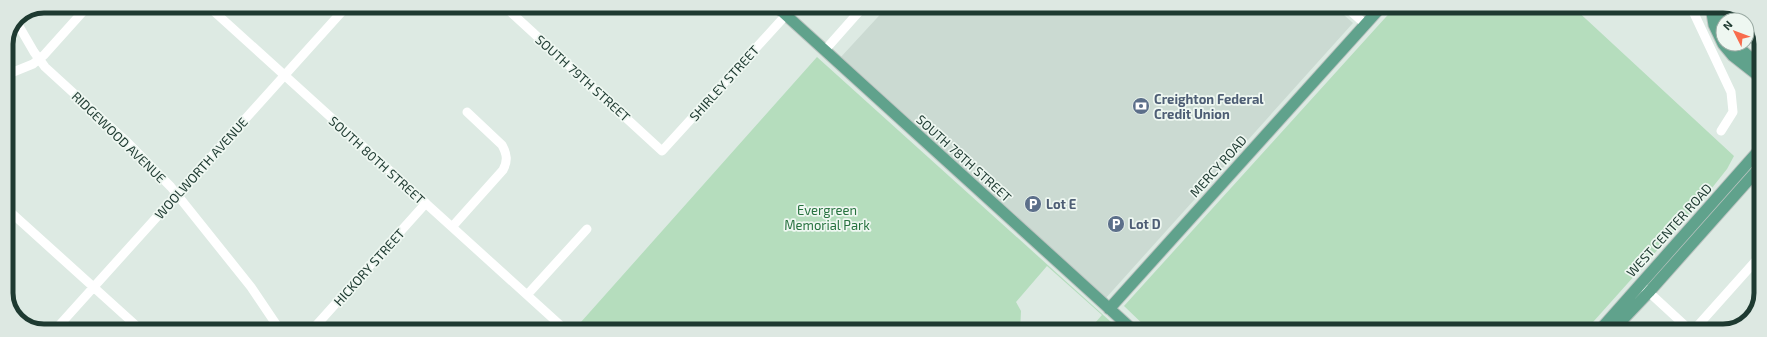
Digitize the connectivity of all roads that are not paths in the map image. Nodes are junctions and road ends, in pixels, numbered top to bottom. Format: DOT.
graph roads {
  1 [pos="82,13"];
  2 [pos="216,13"];
  3 [pos="341,13"];
  4 [pos="512,13"];
  5 [pos="858,13"];
  6 [pos="1353,13"];
  7 [pos="1375,13"];
  8 [pos="1694,13"];
  9 [pos="1712,13"];
  10 [pos="786,15"];
  11 [pos="1365,24"];
  12 [pos="19,26"];
  13 [pos="1715,26"];
  14 [pos="824,50"];
  15 [pos="1730,52"];
  16 [pos="1744,52"];
  17 [pos="39,59"];
  18 [pos="1754,61"];
  19 [pos="1754,72"];
  20 [pos="13,73"];
  21 [pos="284,75"];
  22 [pos="467,112"];
  23 [pos="1721,131"];
  24 [pos="662,151"];
  25 [pos="1754,155"];
  26 [pos="1754,177"];
  27 [pos="177,194"];
  28 [pos="426,204"];
  29 [pos="13,214"];
  30 [pos="452,227"];
  31 [pos="587,229"];
  32 [pos="1754,263"];
  33 [pos="1640,284"];
  34 [pos="93,287"];
  35 [pos="1650,292"];
  36 [pos="527,295"];
  37 [pos="1109,309"];
  38 [pos="60,324"];
  39 [pos="134,324"];
  40 [pos="276,324"];
  41 [pos="317,324"];
  42 [pos="559,324"];
  43 [pos="1126,324"];
  44 [pos="1605,324"];
  45 [pos="1619,324"];
  46 [pos="1684,324"];
  47 [pos="1698,324"];
  1 -- 17 [label="street"];
  2 -- 21 [label="street, SOUTH 80TH STREET"];
  3 -- 21 [label="street, WOOLWORTH AVENUE"];
  4 -- 24 [label="street, SOUTH 79TH STREET"];
  5 -- 14 [label="street"];
  6 -- 11 [label="street"];
  7 -- 11 [label="main road, MERCY ROAD"];
  8 -- 23 [label="street"];
  9 -- 13 [label="main road"];
  10 -- 14 [label="main road, SOUTH 78TH STREET"];
  10 -- 24 [label="street, SHIRLEY STREET"];
  11 -- 37 [label="main road, MERCY ROAD"];
  12 -- 17 [label="street, RIDGEWOOD AVENUE"];
  14 -- 37 [label="main road, SOUTH 78TH STREET"];
  15 -- 19 [label="main road"];
  16 -- 18 [label="main road"];
  17 -- 20 [label="street"];
  17 -- 27 [label="street, RIDGEWOOD AVENUE"];
  21 -- 27 [label="street, WOOLWORTH AVENUE"];
  21 -- 28 [label="street, SOUTH 80TH STREET"];
  22 -- 30 [label="street"];
  25 -- 33 [label="main road, WEST CENTER ROAD"];
  26 -- 35 [label="main road, WEST CENTER ROAD"];
  27 -- 34 [label="street, WOOLWORTH AVENUE"];
  27 -- 40 [label="street, RIDGEWOOD AVENUE"];
  28 -- 30 [label="street, SOUTH 80TH STREET"];
  28 -- 41 [label="street, HICKORY STREET"];
  29 -- 34 [label="street"];
  30 -- 36 [label="street, SOUTH 80TH STREET"];
  31 -- 36 [label="street"];
  32 -- 47 [label="street"];
  33 -- 35 [label="street"];
  33 -- 44 [label="main road, WEST CENTER ROAD"];
  34 -- 38 [label="street, WOOLWORTH AVENUE"];
  34 -- 39 [label="street"];
  35 -- 45 [label="main road, WEST CENTER ROAD"];
  35 -- 46 [label="street"];
  36 -- 42 [label="street, SOUTH 80TH STREET"];
  37 -- 43 [label="main road, SOUTH 78TH STREET"];
}
